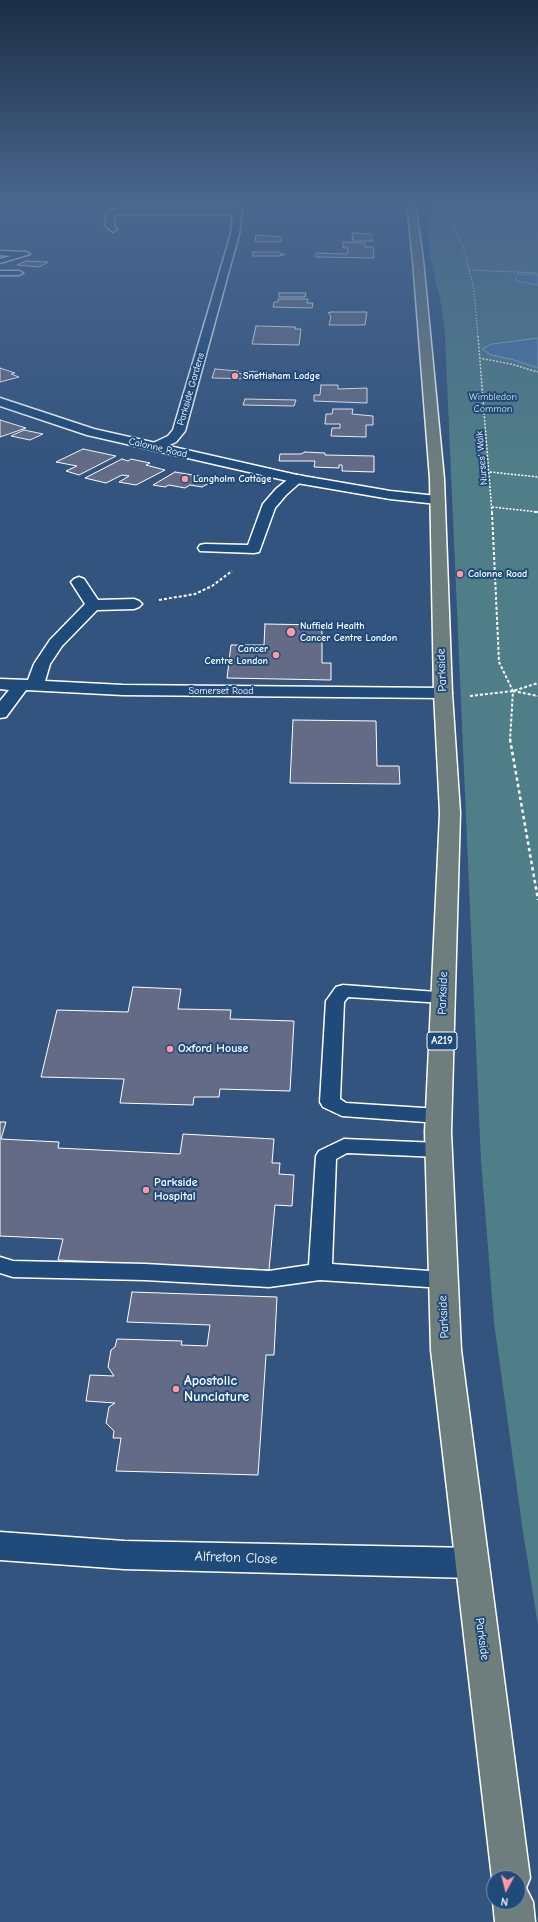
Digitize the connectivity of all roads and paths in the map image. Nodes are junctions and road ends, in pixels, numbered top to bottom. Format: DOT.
graph roads {
  1 [pos="220,292"];
  2 [pos="421,292"];
  3 [pos="474,292"];
  4 [pos="479,358"];
  5 [pos="538,372"];
  6 [pos="0,402"];
  7 [pos="155,447"];
  8 [pos="490,472"];
  9 [pos="538,477"];
  10 [pos="297,479"];
  11 [pos="437,500"];
  12 [pos="492,507"];
  13 [pos="538,512"];
  14 [pos="205,548"];
  15 [pos="254,549"];
  16 [pos="79,582"];
  17 [pos="93,604"];
  18 [pos="134,604"];
  19 [pos="0,684"];
  20 [pos="538,684"];
  21 [pos="28,686"];
  22 [pos="513,691"];
  23 [pos="443,695"];
  24 [pos="538,696"];
  25 [pos="0,713"];
  26 [pos="538,900"];
  27 [pos="443,998"];
  28 [pos="439,1116"];
  29 [pos="439,1150"];
  30 [pos="0,1265"];
  31 [pos="320,1272"];
  32 [pos="443,1280"];
  33 [pos="0,1546"];
  34 [pos="472,1563"];
  35 [pos="510,1870"];
  36 [pos="514,1910"];
  37 [pos="515,1922"];
  1 -- 7 [label="street, Parkside Gardens"];
  2 -- 11 [label="main road, Parkside / A219"];
  3 -- 4 [label="path, Nurses' Walk"];
  4 -- 5 [label="path"];
  4 -- 8 [label="path, Nurses' Walk"];
  6 -- 7 [label="street, Calonne Road"];
  7 -- 10 [label="street, Calonne Road"];
  8 -- 9 [label="path"];
  8 -- 12 [label="path, Nurses' Walk"];
  10 -- 11 [label="street, Calonne Road"];
  10 -- 15 [label="street"];
  11 -- 23 [label="main road, Parkside / A219"];
  12 -- 13 [label="path"];
  12 -- 22 [label="path, Nurses' Walk"];
  14 -- 15 [label="street"];
  15 -- 18 [label="path"];
  16 -- 17 [label="street"];
  17 -- 18 [label="street"];
  17 -- 21 [label="street"];
  19 -- 21 [label="street, Somerset Road"];
  20 -- 22 [label="path"];
  21 -- 23 [label="street, Somerset Road"];
  21 -- 25 [label="street"];
  22 -- 23 [label="path"];
  22 -- 24 [label="path"];
  22 -- 26 [label="path"];
  23 -- 27 [label="main road, Parkside / A219"];
  27 -- 28 [label="main road, Parkside / A219"];
  27 -- 28 [label="lane"];
  28 -- 29 [label="main road, Parkside / A219"];
  29 -- 31 [label="lane"];
  29 -- 32 [label="main road, Parkside / A219"];
  30 -- 31 [label="lane"];
  31 -- 32 [label="lane"];
  32 -- 34 [label="main road, Parkside / A219"];
  33 -- 34 [label="street, Alfreton Close"];
  34 -- 35 [label="main road, Parkside / A219"];
  36 -- 37 [label="main road"];
}
